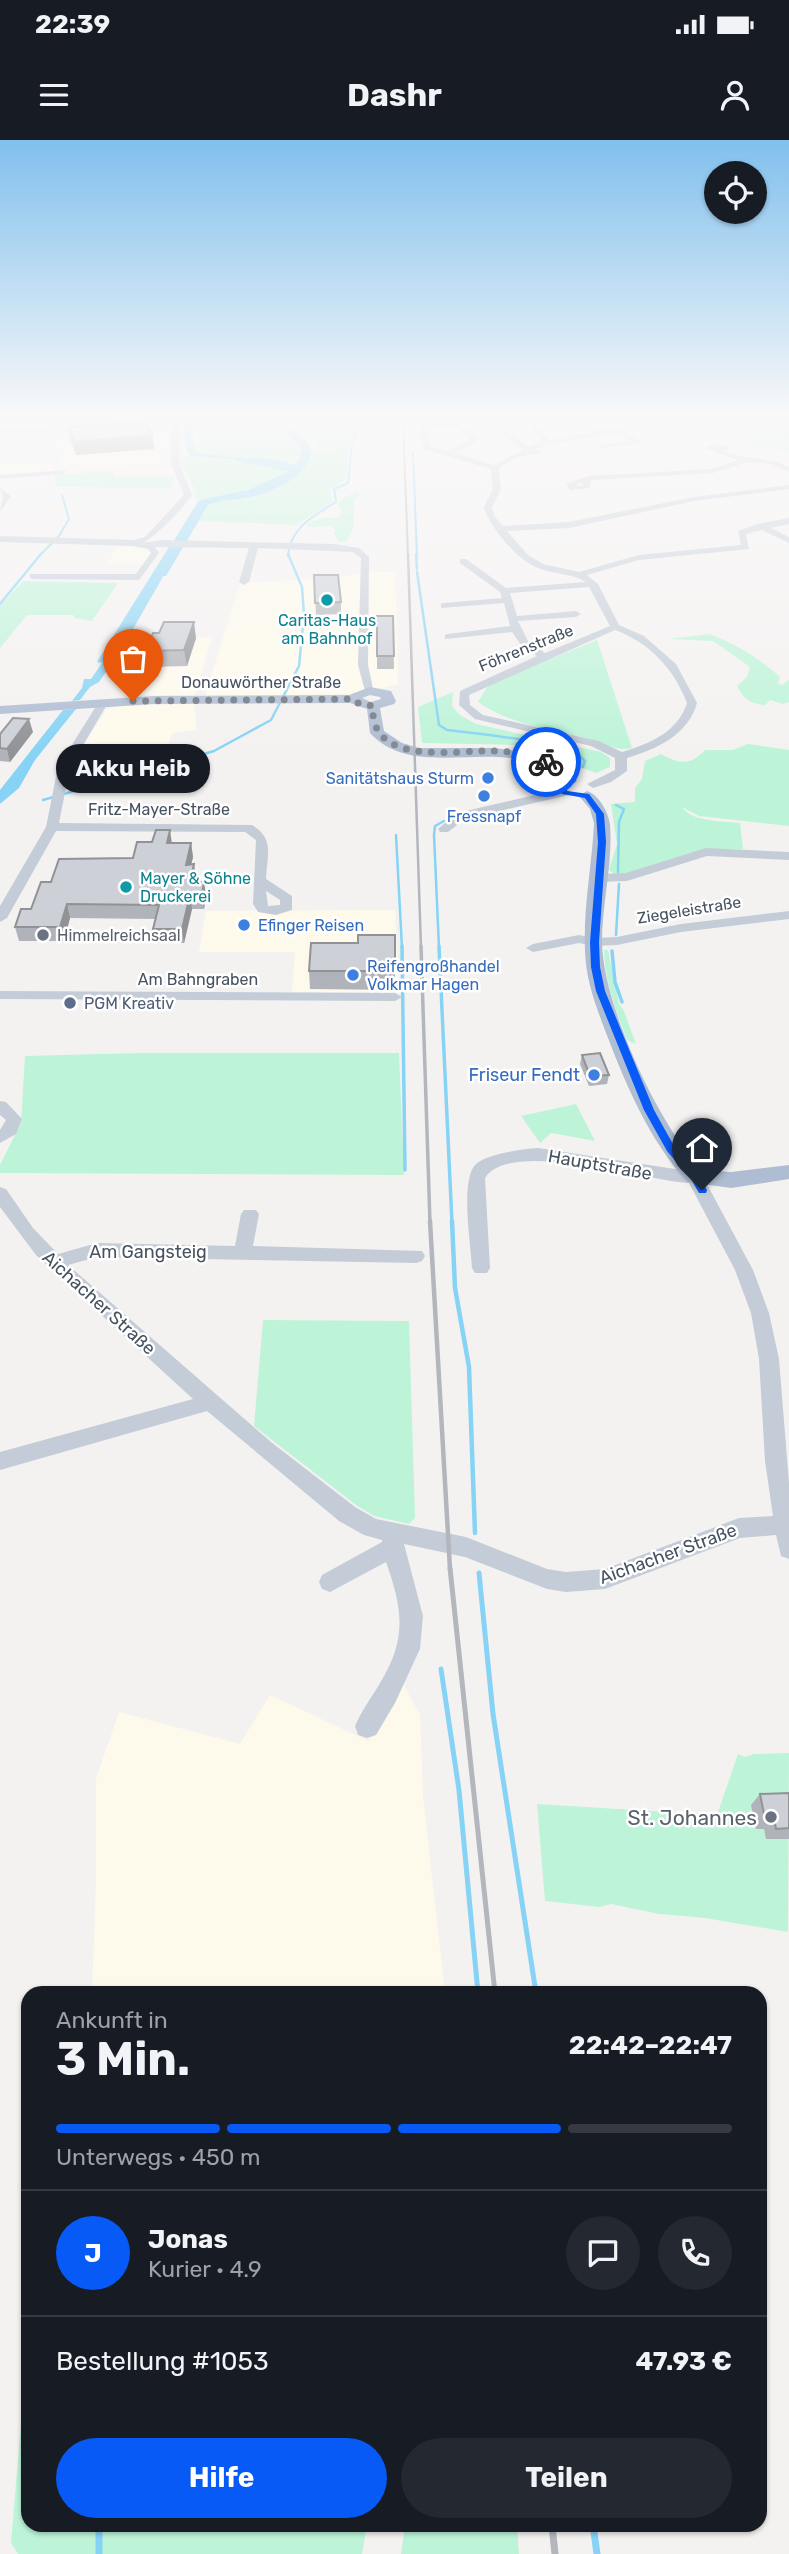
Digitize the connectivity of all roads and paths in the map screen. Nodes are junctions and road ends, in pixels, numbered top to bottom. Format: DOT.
graph roads {
  1 [pos="156,531"];
  2 [pos="504,531"];
  3 [pos="747,531"];
  4 [pos="770,531"];
  5 [pos="0,539"];
  6 [pos="44,540"];
  7 [pos="789,540"];
  8 [pos="135,543"];
  9 [pos="153,543"];
  10 [pos="254,545"];
  11 [pos="463,561"];
  12 [pos="580,575"];
  13 [pos="33,576"];
  14 [pos="244,582"];
  15 [pos="593,584"];
  16 [pos="505,595"];
  17 [pos="444,606"];
  18 [pos="576,614"];
  19 [pos="512,624"];
  20 [pos="615,627"];
  21 [pos="448,637"];
  22 [pos="546,657"];
  23 [pos="370,691"];
  24 [pos="354,699"];
  25 [pos="103,703"];
  26 [pos="373,706"];
  27 [pos="0,710"];
  28 [pos="621,755"];
  29 [pos="567,786"];
  30 [pos="590,790"];
  31 [pos="52,827"];
  32 [pos="444,829"];
  33 [pos="789,856"];
  34 [pos="600,878"];
  35 [pos="259,880"];
  36 [pos="5,900"];
  37 [pos="789,915"];
  38 [pos="0,918"];
  39 [pos="594,942"];
  40 [pos="533,948"];
  41 [pos="0,995"];
  42 [pos="395,997"];
  43 [pos="0,1106"];
  44 [pos="0,1137"];
  45 [pos="789,1172"];
  46 [pos="695,1177"];
  47 [pos="0,1193"];
  48 [pos="250,1214"];
  49 [pos="243,1252"];
  50 [pos="416,1256"];
  51 [pos="55,1264"];
  52 [pos="481,1268"];
  53 [pos="210,1402"];
  54 [pos="780,1411"];
  55 [pos="0,1461"];
  56 [pos="784,1525"];
  57 [pos="392,1541"];
  58 [pos="789,1549"];
  59 [pos="330,1582"];
  60 [pos="367,1726"];
  1 -- 9 [label="street"];
  2 -- 12 [label="street"];
  3 -- 12 [label="street"];
  4 -- 7 [label="street"];
  5 -- 6 [label="street"];
  6 -- 8 [label="street"];
  8 -- 9 [label="street"];
  9 -- 10 [label="street"];
  9 -- 13 [label="street"];
  10 -- 14 [label="street"];
  10 -- 23 [label="street"];
  11 -- 16 [label="street"];
  12 -- 15 [label="street"];
  15 -- 16 [label="street"];
  15 -- 20 [label="street"];
  16 -- 17 [label="street"];
  16 -- 19 [label="street"];
  18 -- 19 [label="street"];
  19 -- 21 [label="street"];
  19 -- 22 [label="street"];
  20 -- 22 [label="street, Föhrenstraße"];
  20 -- 28 [label="street"];
  22 -- 28 [label="street, Föhrenstraße"];
  23 -- 24 [label="main road"];
  23 -- 26 [label="main road"];
  24 -- 25 [label="main road, Donauwörther Straße"];
  24 -- 26 [label="main road"];
  25 -- 27 [label="main road, Donauwörther Straße"];
  25 -- 31 [label="street"];
  26 -- 29 [label="main road"];
  28 -- 30 [label="street"];
  29 -- 30 [label="main road"];
  29 -- 32 [label="street"];
  30 -- 34 [label="main road, Hauptstraße"];
  31 -- 35 [label="street, Fritz-Mayer-Straße"];
  31 -- 36 [label="street"];
  33 -- 34 [label="street"];
  34 -- 39 [label="main road, Hauptstraße"];
  36 -- 38 [label="street"];
  37 -- 39 [label="street, Ziegeleistraße"];
  39 -- 40 [label="street"];
  39 -- 46 [label="main road, Hauptstraße"];
  41 -- 42 [label="street, Am Bahngraben"];
  43 -- 44 [label="street"];
  45 -- 46 [label="main road"];
  46 -- 52 [label="street, Hauptstraße"];
  46 -- 54 [label="street, Hauptstraße"];
  47 -- 51 [label="street, Aichacher Straße"];
  48 -- 49 [label="street"];
  49 -- 50 [label="street, Am Gangsteig"];
  49 -- 51 [label="street, Am Gangsteig"];
  51 -- 53 [label="street, Aichacher Straße"];
  53 -- 55 [label="street"];
  53 -- 57 [label="street, Aichacher Straße"];
  54 -- 56 [label="street, Hauptstraße"];
  56 -- 57 [label="street, Aichacher Straße"];
  56 -- 58 [label="street, Hauptstraße"];
  57 -- 59 [label="street"];
  57 -- 60 [label="street"];
}
